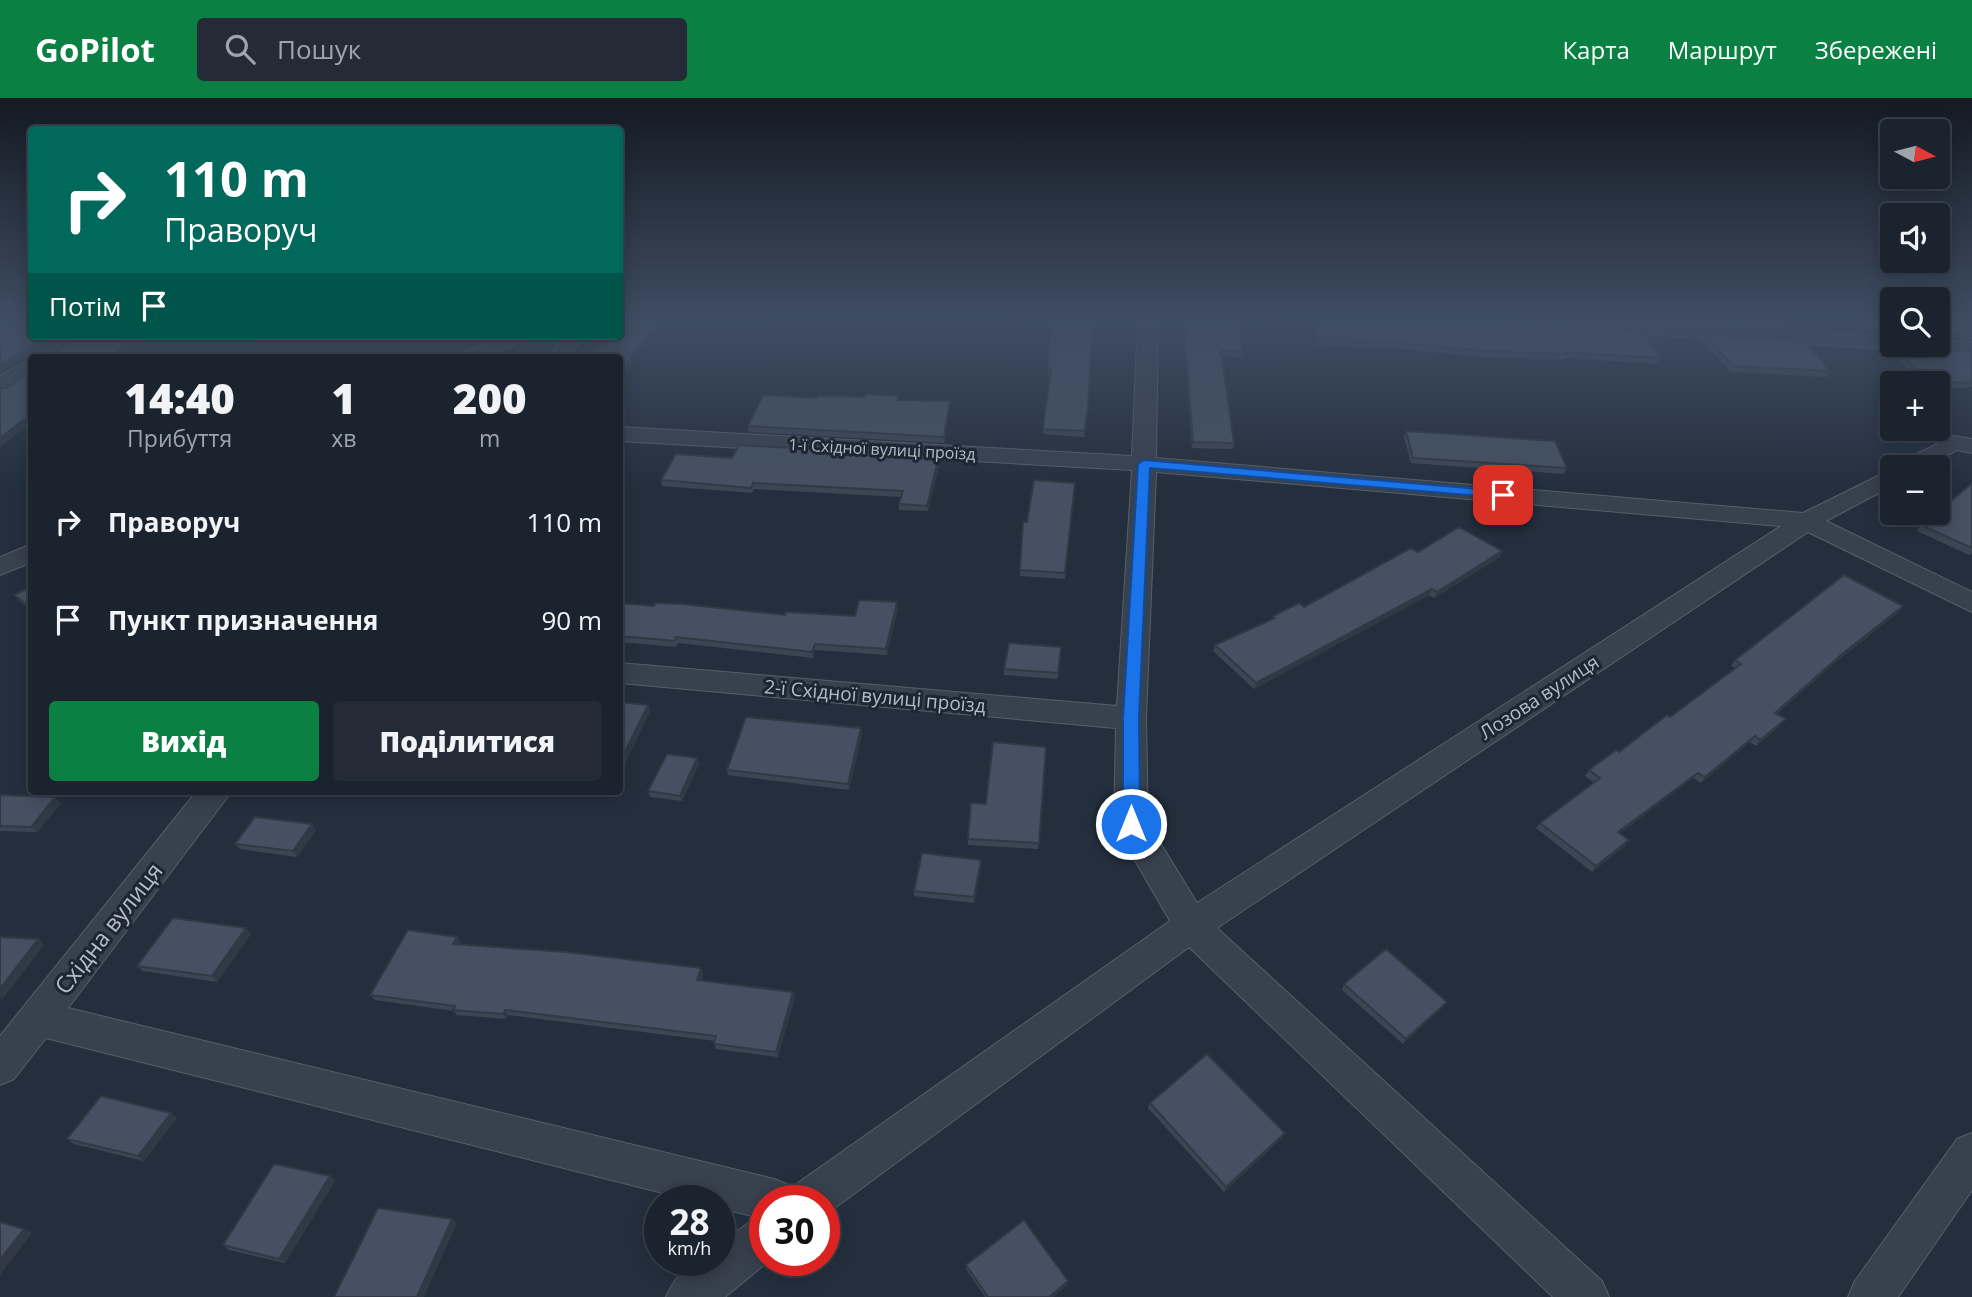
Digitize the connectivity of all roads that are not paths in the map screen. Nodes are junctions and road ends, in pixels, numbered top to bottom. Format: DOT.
graph roads {
  1 [pos="15,376"];
  2 [pos="1146,376"];
  3 [pos="0,386"];
  4 [pos="623,434"];
  5 [pos="1972,446"];
  6 [pos="1931,455"];
  7 [pos="1144,464"];
  8 [pos="1880,482"];
  9 [pos="1807,521"];
  10 [pos="28,554"];
  11 [pos="0,567"];
  12 [pos="1972,603"];
  13 [pos="623,673"];
  14 [pos="1131,718"];
  15 [pos="213,795"];
  16 [pos="1191,926"];
  17 [pos="37,1018"];
  18 [pos="0,1066"];
  19 [pos="1972,1154"];
  20 [pos="831,1185"];
  21 [pos="749,1194"];
  22 [pos="749,1249"];
  23 [pos="689,1297"];
  24 [pos="1586,1297"];
  25 [pos="1871,1297"];
  1 -- 3 [label="street"];
  2 -- 7 [label="street"];
  4 -- 7 [label="street, 1-ї Східної вулиці проїзд"];
  5 -- 6 [label="street"];
  7 -- 9 [label="street, 1-ї Східної вулиці проїзд"];
  7 -- 14 [label="street"];
  8 -- 9 [label="street, Лозова вулиця"];
  9 -- 12 [label="street"];
  9 -- 16 [label="street, Лозова вулиця"];
  10 -- 11 [label="street"];
  13 -- 14 [label="street, 2-ї Східної вулиці проїзд"];
  14 -- 16 [label="street"];
  15 -- 17 [label="street, Східна вулиця"];
  16 -- 20 [label="street, Лозова вулиця"];
  16 -- 24 [label="street"];
  17 -- 18 [label="street, Східна вулиця"];
  17 -- 21 [label="street"];
  19 -- 25 [label="street"];
  22 -- 23 [label="street"];
}
